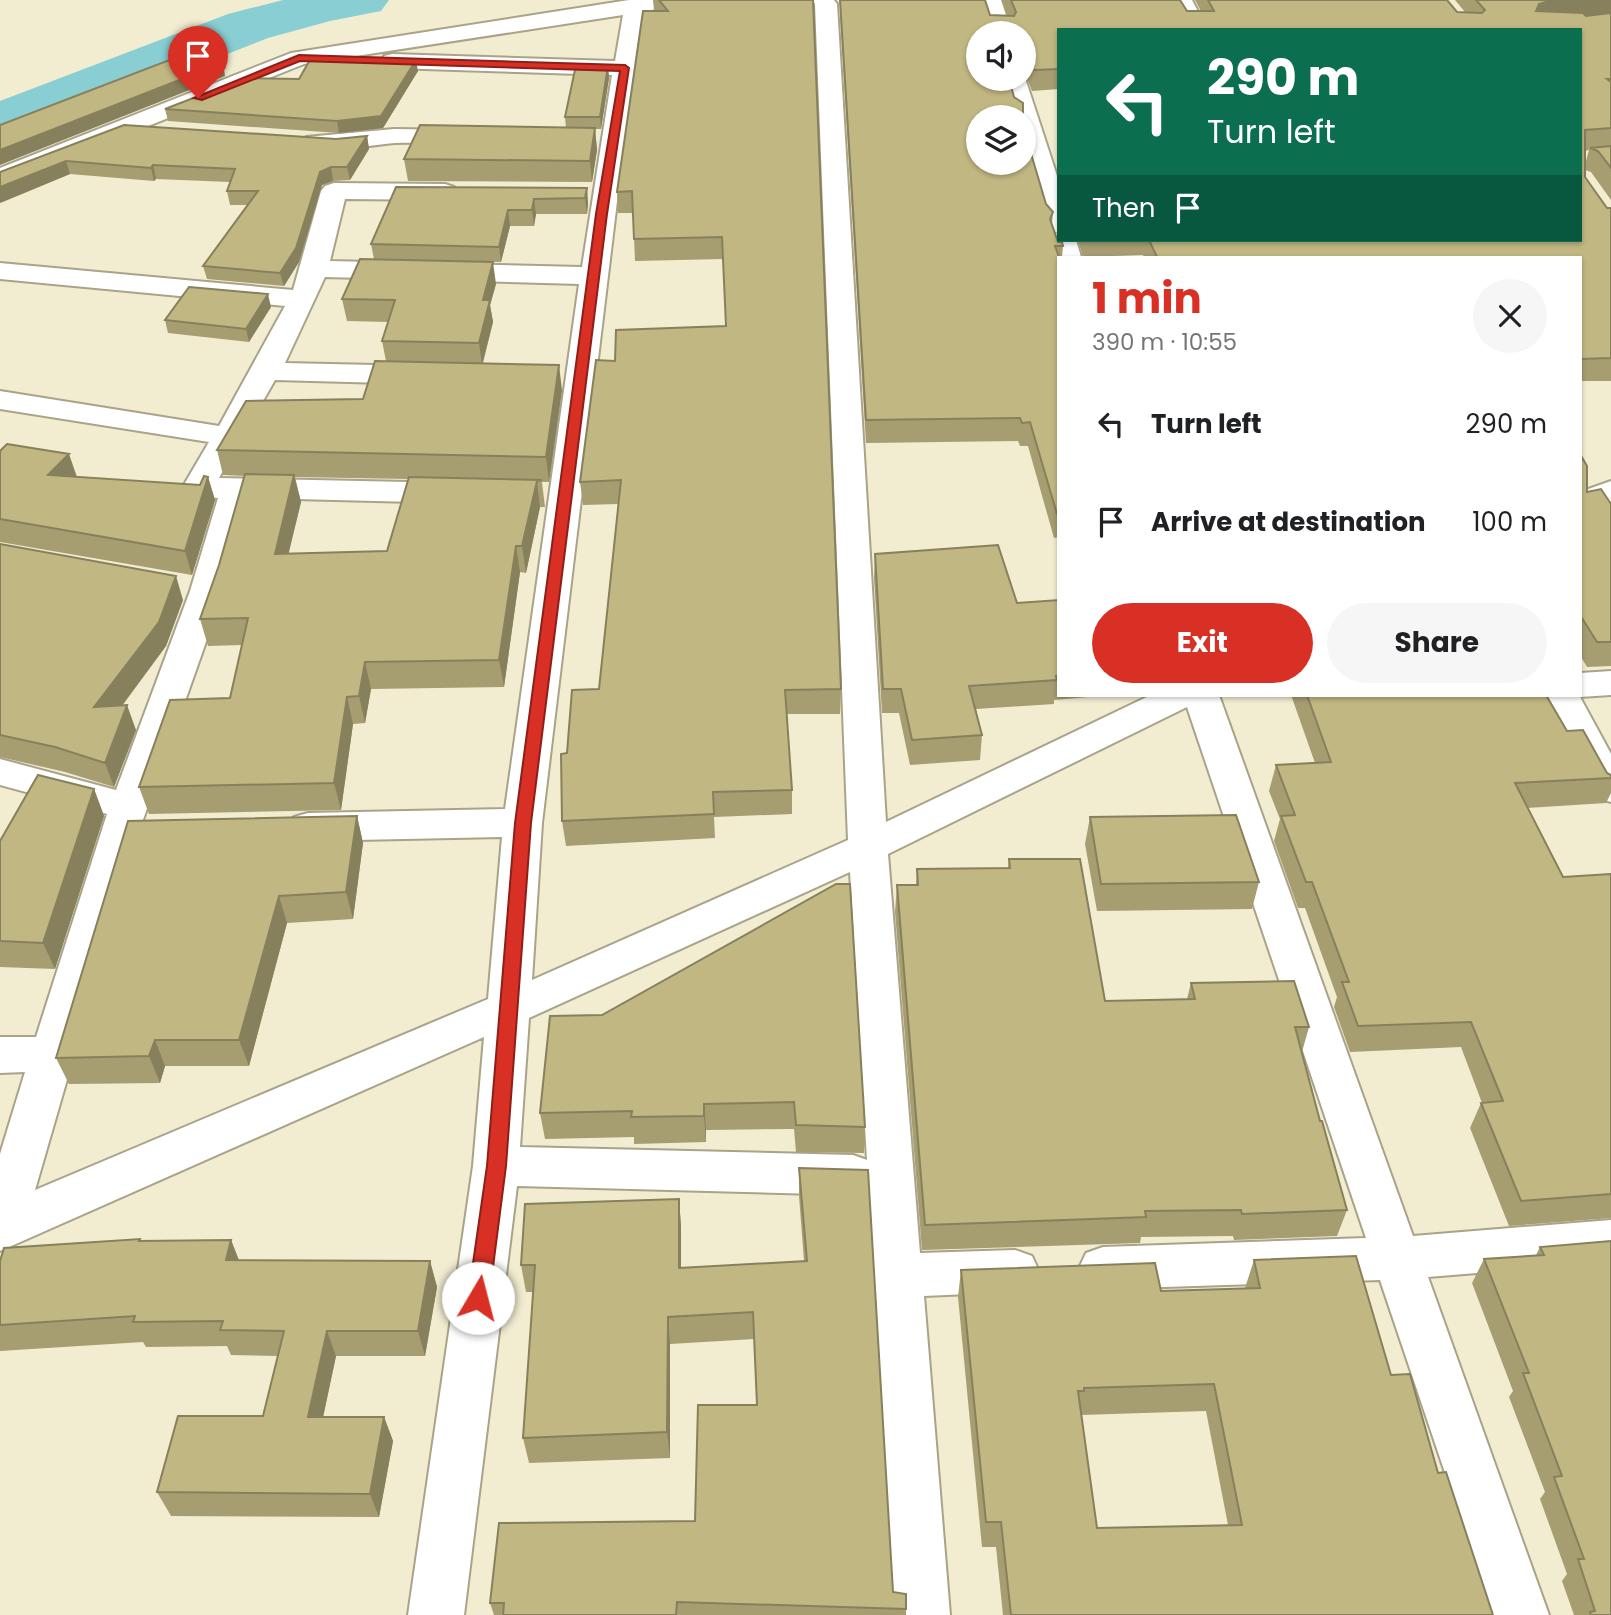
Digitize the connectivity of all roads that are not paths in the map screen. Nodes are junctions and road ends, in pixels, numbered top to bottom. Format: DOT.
graph roads {
  1 [pos="676,0"];
  2 [pos="1181,0"];
  3 [pos="908,2"];
  4 [pos="834,3"];
  5 [pos="635,5"];
  6 [pos="997,21"];
  7 [pos="1197,28"];
  8 [pos="299,58"];
  9 [pos="625,68"];
  10 [pos="1019,91"];
  11 [pos="123,128"];
  12 [pos="176,132"];
  13 [pos="490,138"];
  14 [pos="295,140"];
  15 [pos="0,177"];
  16 [pos="469,192"];
  17 [pos="1057,218"];
  18 [pos="314,270"];
  19 [pos="0,271"];
  20 [pos="594,276"];
  21 [pos="303,299"];
  22 [pos="267,371"];
  23 [pos="444,375"];
  24 [pos="0,400"];
  25 [pos="227,436"];
  26 [pos="237,488"];
  27 [pos="1611,491"];
  28 [pos="484,494"];
  29 [pos="1582,503"];
  30 [pos="1611,683"];
  31 [pos="1582,685"];
  32 [pos="1177,697"];
  33 [pos="1202,697"];
  34 [pos="1562,697"];
  35 [pos="0,772"];
  36 [pos="1611,789"];
  37 [pos="125,819"];
  38 [pos="523,823"];
  39 [pos="273,828"];
  40 [pos="162,830"];
  41 [pos="868,847"];
  42 [pos="507,1009"];
  43 [pos="52,1054"];
  44 [pos="0,1055"];
  45 [pos="496,1166"];
  46 [pos="893,1176"];
  47 [pos="0,1228"];
  48 [pos="1611,1241"];
  49 [pos="1398,1258"];
  50 [pos="900,1275"];
  51 [pos="436,1615"];
  52 [pos="922,1615"];
  53 [pos="1521,1615"];
  1 -- 5 [label="street"];
  2 -- 7 [label="street"];
  3 -- 6 [label="street"];
  4 -- 41 [label="street"];
  5 -- 8 [label="street"];
  5 -- 9 [label="street"];
  8 -- 9 [label="street"];
  8 -- 11 [label="street"];
  9 -- 20 [label="street"];
  10 -- 17 [label="street"];
  11 -- 12 [label="street"];
  11 -- 15 [label="street"];
  13 -- 14 [label="street"];
  16 -- 18 [label="street"];
  18 -- 20 [label="street"];
  18 -- 21 [label="street"];
  19 -- 21 [label="street"];
  20 -- 38 [label="street"];
  21 -- 22 [label="street"];
  22 -- 23 [label="street"];
  22 -- 25 [label="street"];
  24 -- 25 [label="street"];
  25 -- 26 [label="street"];
  26 -- 28 [label="street"];
  26 -- 37 [label="street"];
  27 -- 29 [label="street"];
  30 -- 31 [label="street"];
  32 -- 41 [label="street"];
  33 -- 49 [label="street"];
  34 -- 36 [label="street"];
  35 -- 37 [label="street"];
  37 -- 40 [label="street"];
  37 -- 43 [label="street"];
  38 -- 39 [label="street"];
  38 -- 42 [label="street"];
  41 -- 42 [label="street"];
  41 -- 46 [label="street"];
  42 -- 45 [label="street"];
  42 -- 47 [label="street"];
  43 -- 44 [label="street"];
  43 -- 47 [label="street"];
  45 -- 46 [label="street"];
  45 -- 51 [label="street"];
  46 -- 50 [label="street"];
  48 -- 49 [label="street"];
  49 -- 50 [label="street"];
  49 -- 53 [label="street"];
  50 -- 52 [label="street"];
}
